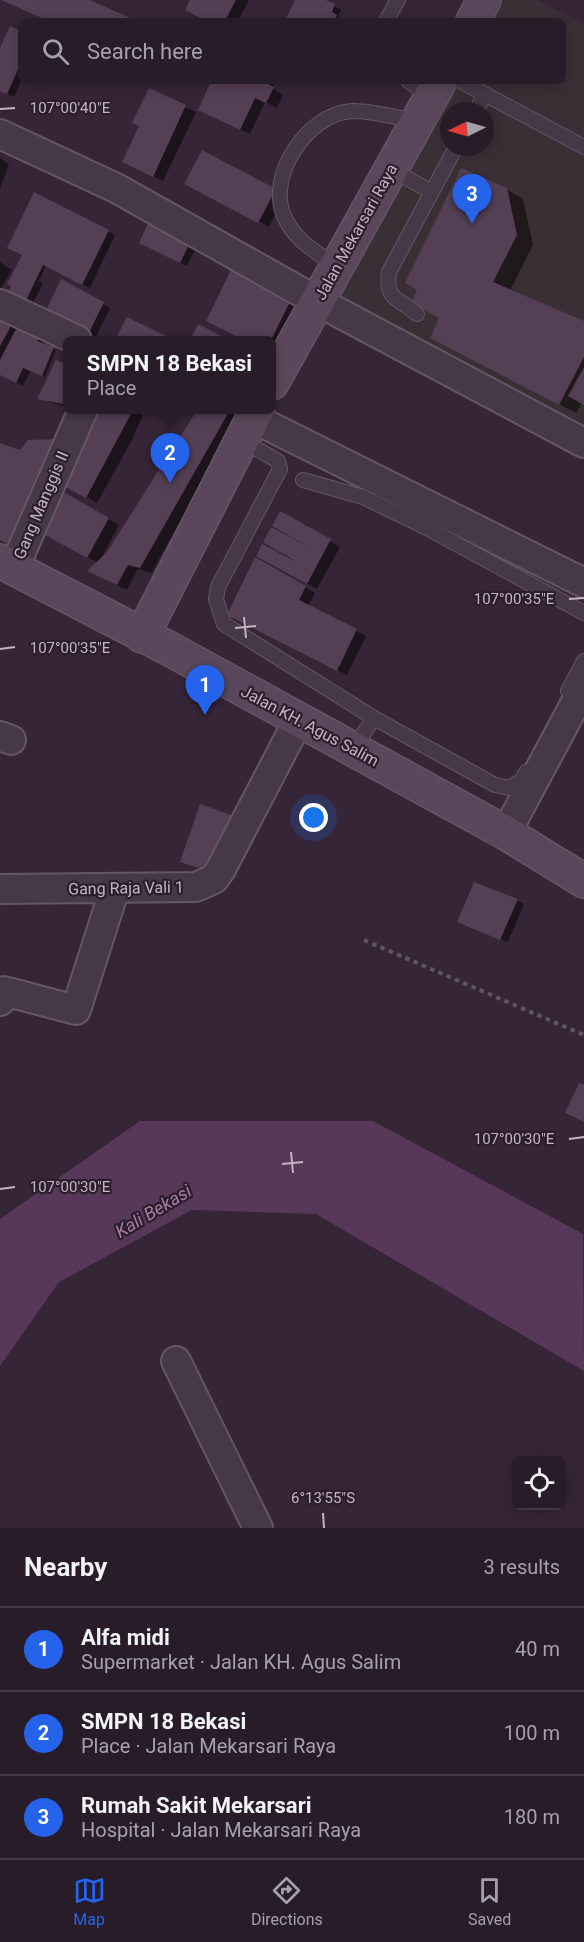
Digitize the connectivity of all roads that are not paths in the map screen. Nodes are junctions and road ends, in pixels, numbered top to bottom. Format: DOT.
graph roads {
  1 [pos="398,0"];
  2 [pos="484,0"];
  3 [pos="388,18"];
  4 [pos="475,18"];
  5 [pos="466,84"];
  6 [pos="485,94"];
  7 [pos="424,95"];
  8 [pos="481,102"];
  9 [pos="0,134"];
  10 [pos="584,147"];
  11 [pos="451,156"];
  12 [pos="390,169"];
  13 [pos="432,192"];
  14 [pos="337,266"];
  15 [pos="317,301"];
  16 [pos="0,304"];
  17 [pos="417,314"];
  18 [pos="68,336"];
  19 [pos="276,376"];
  20 [pos="81,414"];
  21 [pos="250,422"];
  22 [pos="584,443"];
  23 [pos="303,480"];
  24 [pos="7,565"];
  25 [pos="584,583"];
  26 [pos="584,613"];
  27 [pos="141,636"];
  28 [pos="584,661"];
  29 [pos="584,687"];
  30 [pos="374,718"];
  31 [pos="298,721"];
  32 [pos="353,749"];
  33 [pos="506,833"];
  34 [pos="584,881"];
  35 [pos="115,888"];
  36 [pos="0,889"];
  37 [pos="0,1001"];
  38 [pos="176,1360"];
  39 [pos="258,1528"];
  1 -- 3 [label="lane"];
  2 -- 4 [label="street"];
  5 -- 6 [label="lane"];
  6 -- 8 [label="lane"];
  6 -- 10 [label="lane"];
  7 -- 12 [label="street, Jalan Mekarsari Raya"];
  7 -- 14 [label="lane"];
  9 -- 15 [label="street"];
  11 -- 13 [label="lane"];
  12 -- 13 [label="lane"];
  12 -- 14 [label="street, Jalan Mekarsari Raya"];
  13 -- 17 [label="lane"];
  14 -- 15 [label="street, Jalan Mekarsari Raya"];
  15 -- 19 [label="street, Jalan Mekarsari Raya"];
  15 -- 22 [label="street"];
  16 -- 18 [label="street"];
  20 -- 24 [label="street, Gang Manggis II"];
  21 -- 25 [label="street"];
  21 -- 27 [label="street"];
  21 -- 30 [label="lane"];
  23 -- 26 [label="lane"];
  24 -- 27 [label="street, Jalan KH. Agus Salim"];
  27 -- 31 [label="street, Jalan KH. Agus Salim"];
  28 -- 30 [label="lane"];
  29 -- 33 [label="street"];
  30 -- 32 [label="lane"];
  31 -- 32 [label="street, Jalan KH. Agus Salim"];
  31 -- 35 [label="street, Gang Raja Vali 1"];
  32 -- 33 [label="street, Jalan KH. Agus Salim"];
  33 -- 34 [label="street, Jalan KH. Agus Salim"];
  35 -- 36 [label="street, Gang Raja Vali 1"];
  35 -- 37 [label="street"];
  38 -- 39 [label="street"];
}
